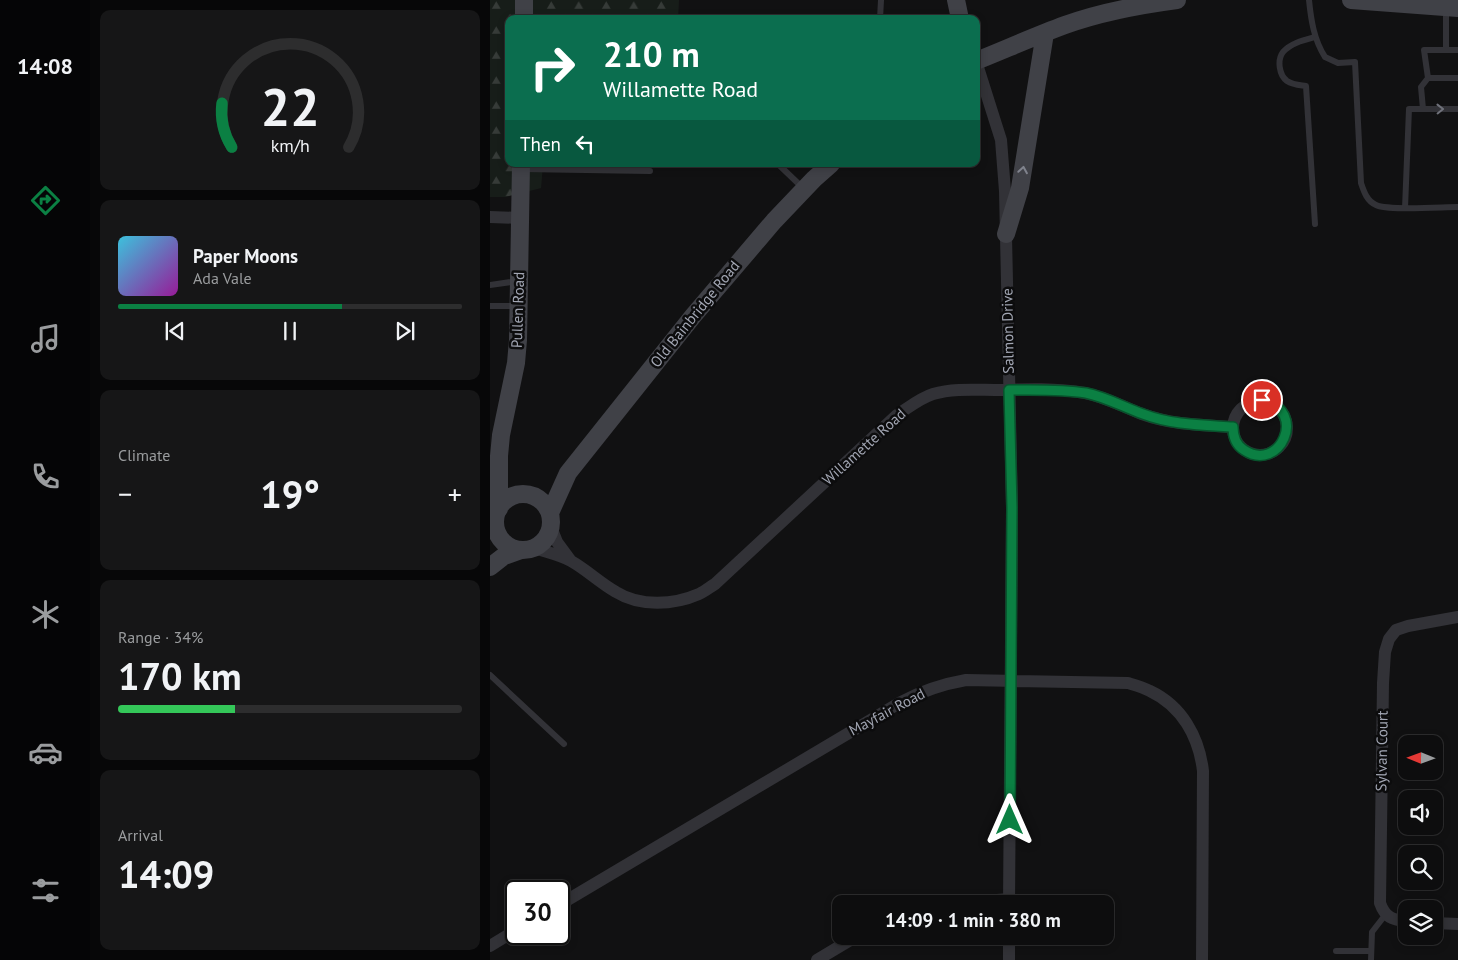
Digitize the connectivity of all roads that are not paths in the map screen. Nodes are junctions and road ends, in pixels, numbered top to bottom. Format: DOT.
graph roads {
  1 [pos="524,0"];
  2 [pos="880,0"];
  3 [pos="956,0"];
  4 [pos="1177,0"];
  5 [pos="1309,0"];
  6 [pos="1351,0"];
  7 [pos="1452,7"];
  8 [pos="524,15"];
  9 [pos="880,15"];
  10 [pos="959,15"];
  11 [pos="1045,33"];
  12 [pos="1316,37"];
  13 [pos="1446,50"];
  14 [pos="1458,50"];
  15 [pos="980,59"];
  16 [pos="980,74"];
  17 [pos="1428,78"];
  18 [pos="1458,78"];
  19 [pos="1422,109"];
  20 [pos="1458,109"];
  21 [pos="521,167"];
  22 [pos="547,167"];
  23 [pos="781,167"];
  24 [pos="828,167"];
  25 [pos="650,171"];
  26 [pos="804,189"];
  27 [pos="1458,207"];
  28 [pos="1405,208"];
  29 [pos="490,217"];
  30 [pos="520,218"];
  31 [pos="1315,224"];
  32 [pos="1006,234"];
  33 [pos="519,281"];
  34 [pos="490,285"];
  35 [pos="490,306"];
  36 [pos="519,306"];
  37 [pos="1009,390"];
  38 [pos="1233,427"];
  39 [pos="499,456"];
  40 [pos="568,473"];
  41 [pos="527,495"];
  42 [pos="499,509"];
  43 [pos="550,520"];
  44 [pos="499,535"];
  45 [pos="528,549"];
  46 [pos="490,558"];
  47 [pos="571,561"];
  48 [pos="490,567"];
  49 [pos="1458,617"];
  50 [pos="490,675"];
  51 [pos="1011,681"];
  52 [pos="564,744"];
  53 [pos="1009,895"];
  54 [pos="570,898"];
  55 [pos="1386,914"];
  56 [pos="1398,921"];
  57 [pos="1443,923"];
  58 [pos="1458,924"];
  59 [pos="505,937"];
  60 [pos="842,945"];
  61 [pos="1009,945"];
  62 [pos="490,946"];
  63 [pos="1336,951"];
  64 [pos="1371,951"];
  65 [pos="817,960"];
  66 [pos="1009,960"];
  67 [pos="1202,960"];
  68 [pos="1371,960"];
  1 -- 8 [label="main road"];
  2 -- 9 [label="lane"];
  3 -- 10 [label="main road"];
  4 -- 11 [label="main road"];
  5 -- 12 [label="lane"];
  6 -- 7 [label="main road"];
  7 -- 13 [label="lane"];
  11 -- 15 [label="main road"];
  32 -- 11 [label="main road, one-way"];
  12 -- 28 [label="lane"];
  12 -- 31 [label="lane"];
  13 -- 14 [label="lane"];
  13 -- 17 [label="lane"];
  16 -- 32 [label="street, Salmon Drive"];
  17 -- 18 [label="lane"];
  17 -- 19 [label="lane"];
  19 -- 20 [label="lane, one-way"];
  19 -- 28 [label="lane"];
  21 -- 30 [label="main road, Pullen Road"];
  22 -- 25 [label="lane"];
  23 -- 26 [label="lane"];
  24 -- 26 [label="main road, Old Bainbridge Road"];
  26 -- 40 [label="main road, Old Bainbridge Road"];
  27 -- 28 [label="lane"];
  29 -- 30 [label="street"];
  30 -- 33 [label="main road, Pullen Road"];
  32 -- 37 [label="street, Salmon Drive"];
  33 -- 34 [label="lane"];
  33 -- 36 [label="main road, Pullen Road"];
  35 -- 36 [label="lane"];
  36 -- 39 [label="main road, Pullen Road"];
  37 -- 38 [label="street, Willamette Road"];
  37 -- 47 [label="street, Willamette Road"];
  37 -- 51 [label="street, Salmon Drive"];
  38 -- 38 [label="street"];
  39 -- 41 [label="main road, Pullen Road"];
  39 -- 42 [label="main road, Pullen Road"];
  40 -- 41 [label="main road, Old Bainbridge Road"];
  40 -- 43 [label="main road, Old Bainbridge Road"];
  41 -- 42 [label="main road"];
  41 -- 43 [label="main road"];
  42 -- 44 [label="main road"];
  43 -- 45 [label="main road"];
  43 -- 47 [label="street, Willamette Road"];
  44 -- 45 [label="main road"];
  44 -- 46 [label="main road"];
  45 -- 47 [label="street, Willamette Road"];
  45 -- 48 [label="main road"];
  49 -- 55 [label="street, Sylvan Court"];
  50 -- 52 [label="lane"];
  51 -- 53 [label="street, Salmon Drive"];
  51 -- 54 [label="street, Mayfair Road"];
  51 -- 67 [label="street, Mayfair Road"];
  55 -- 56 [label="street"];
  55 -- 64 [label="lane"];
  57 -- 58 [label="street"];
  59 -- 62 [label="street"];
  60 -- 65 [label="street"];
  61 -- 66 [label="street"];
  63 -- 64 [label="lane"];
  64 -- 68 [label="lane"];
}
